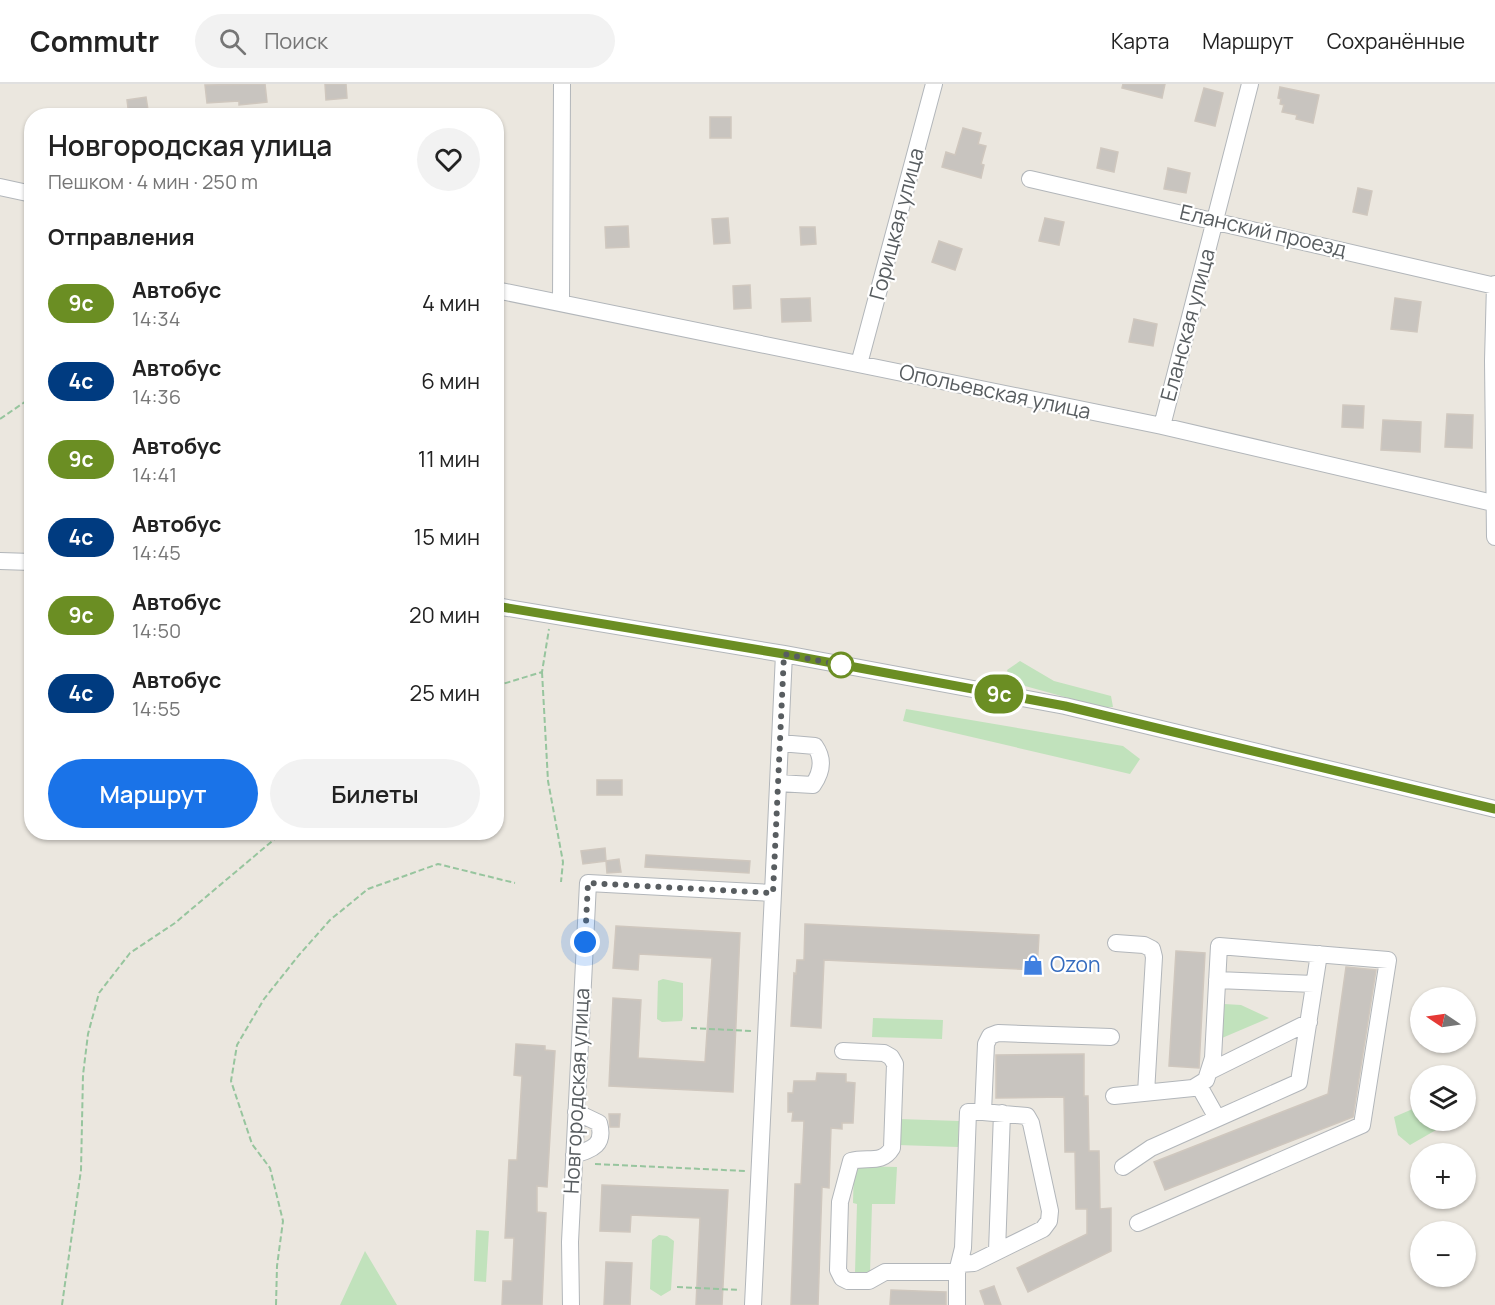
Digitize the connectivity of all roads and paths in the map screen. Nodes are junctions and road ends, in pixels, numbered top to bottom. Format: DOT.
graph roads {
  1 [pos="562,84"];
  2 [pos="934,84"];
  3 [pos="1250,84"];
  4 [pos="1030,178"];
  5 [pos="0,187"];
  6 [pos="24,192"];
  7 [pos="1216,221"];
  8 [pos="1495,285"];
  9 [pos="504,292"];
  10 [pos="561,303"];
  11 [pos="859,364"];
  12 [pos="24,402"];
  13 [pos="0,419"];
  14 [pos="1162,426"];
  15 [pos="1493,502"];
  16 [pos="1495,537"];
  17 [pos="0,561"];
  18 [pos="24,562"];
  19 [pos="504,607"];
  20 [pos="552,615"];
  21 [pos="784,654"];
  22 [pos="542,672"];
  23 [pos="504,684"];
  24 [pos="780,743"];
  25 [pos="778,783"];
  26 [pos="1495,809"];
  27 [pos="274,840"];
  28 [pos="561,882"];
  29 [pos="515,883"];
  30 [pos="773,893"];
  31 [pos="1116,944"];
  32 [pos="1319,954"];
  33 [pos="1217,980"];
  34 [pos="1314,984"];
  35 [pos="1309,1022"];
  36 [pos="691,1028"];
  37 [pos="766,1031"];
  38 [pos="1111,1037"];
  39 [pos="843,1052"];
  40 [pos="1210,1071"];
  41 [pos="1199,1086"];
  42 [pos="1146,1093"];
  43 [pos="1114,1096"];
  44 [pos="576,1112"];
  45 [pos="983,1112"];
  46 [pos="1002,1113"];
  47 [pos="1217,1118"];
  48 [pos="574,1159"];
  49 [pos="1123,1167"];
  50 [pos="759,1172"];
  51 [pos="1138,1223"];
  52 [pos="997,1251"];
  53 [pos="958,1268"];
  54 [pos="677,1287"];
  55 [pos="753,1298"];
  56 [pos="62,1305"];
  57 [pos="276,1305"];
  58 [pos="571,1305"];
  59 [pos="957,1305"];
  1 -- 10 [label="street"];
  2 -- 11 [label="street, Горицкая улица"];
  3 -- 7 [label="street, Еланская улица"];
  4 -- 7 [label="street, Еланский проезд"];
  5 -- 6 [label="street"];
  7 -- 8 [label="street, Еланский проезд"];
  7 -- 14 [label="street, Еланская улица"];
  8 -- 15 [label="street"];
  9 -- 10 [label="street, Опольевская улица"];
  10 -- 11 [label="street, Опольевская улица"];
  11 -- 14 [label="street, Опольевская улица"];
  12 -- 13 [label="path"];
  14 -- 15 [label="street, Опольевская улица"];
  15 -- 16 [label="street"];
  17 -- 18 [label="street"];
  19 -- 20 [label="street"];
  20 -- 21 [label="street"];
  20 -- 22 [label="path"];
  21 -- 24 [label="street"];
  21 -- 26 [label="street"];
  22 -- 23 [label="path"];
  22 -- 28 [label="path"];
  24 -- 25 [label="street"];
  24 -- 25 [label="street"];
  25 -- 30 [label="street"];
  27 -- 56 [label="path"];
  29 -- 57 [label="path"];
  30 -- 37 [label="street"];
  30 -- 44 [label="street, Новгородская улица"];
  31 -- 42 [label="street"];
  32 -- 33 [label="street"];
  32 -- 34 [label="street"];
  32 -- 51 [label="street"];
  33 -- 34 [label="street"];
  33 -- 40 [label="street"];
  34 -- 35 [label="street"];
  35 -- 40 [label="street"];
  35 -- 47 [label="street"];
  36 -- 37 [label="path"];
  37 -- 50 [label="street"];
  38 -- 45 [label="street"];
  39 -- 53 [label="street"];
  40 -- 41 [label="street"];
  41 -- 42 [label="street"];
  41 -- 47 [label="street"];
  42 -- 43 [label="street"];
  44 -- 48 [label="street, Новгородская улица"];
  44 -- 48 [label="street"];
  45 -- 46 [label="street"];
  45 -- 53 [label="street"];
  46 -- 52 [label="street"];
  46 -- 52 [label="street"];
  47 -- 49 [label="street"];
  48 -- 50 [label="path"];
  48 -- 58 [label="street, Новгородская улица"];
  50 -- 55 [label="street"];
  52 -- 53 [label="street"];
  53 -- 59 [label="street"];
  54 -- 55 [label="path"];
}
